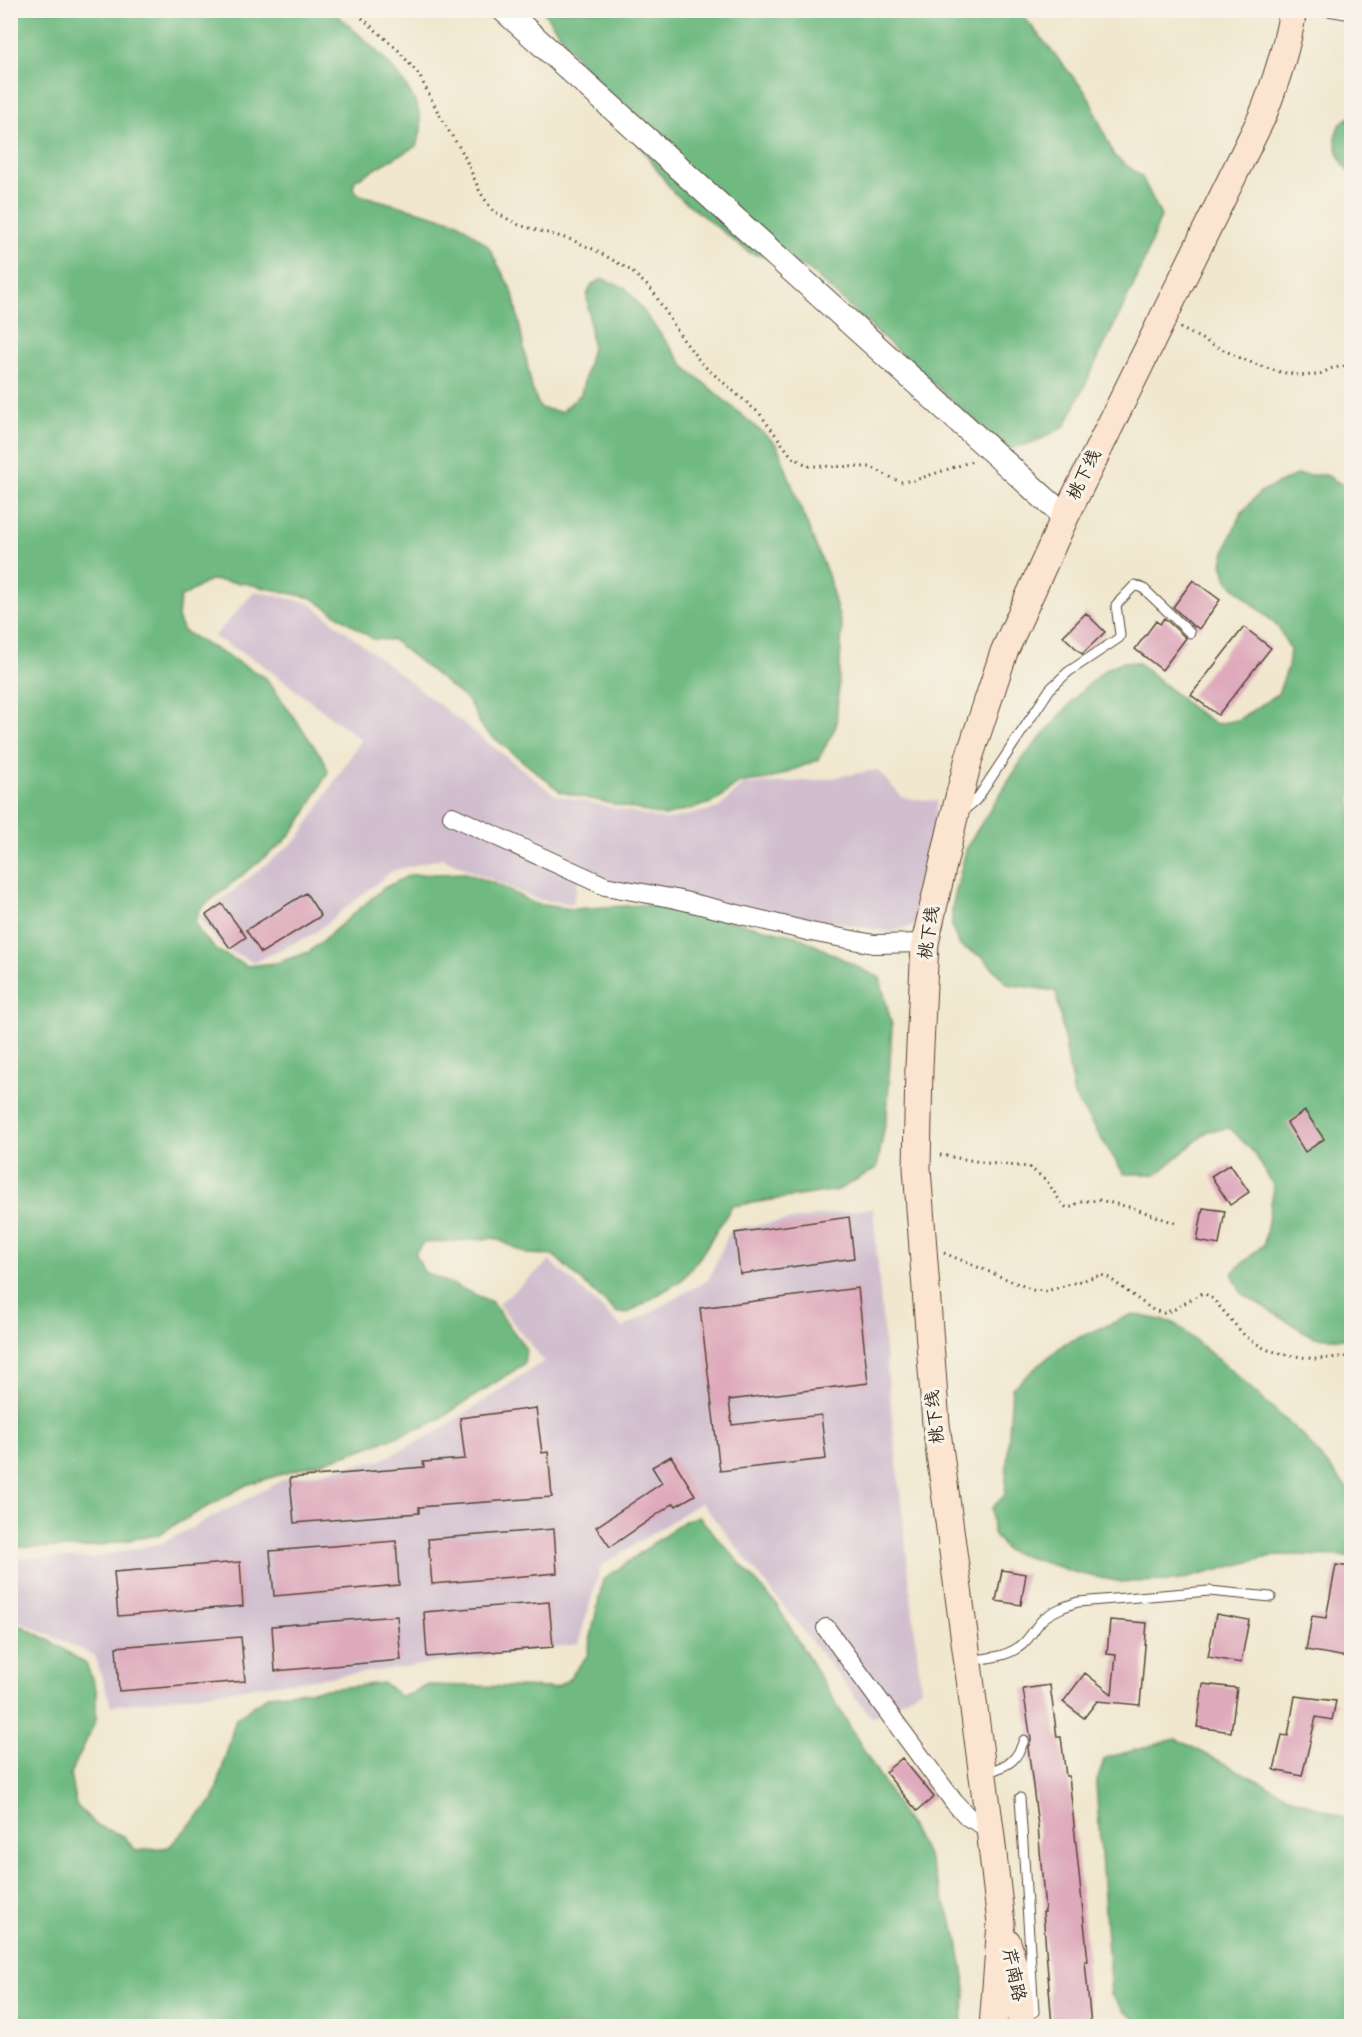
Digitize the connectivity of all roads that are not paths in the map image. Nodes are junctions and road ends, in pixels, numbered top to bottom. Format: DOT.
graph roads {
  1 [pos="504,10"];
  2 [pos="1293,10"];
  3 [pos="1322,10"];
  4 [pos="1352,15"];
  5 [pos="1065,517"];
  6 [pos="1190,633"];
  7 [pos="452,816"];
  8 [pos="954,817"];
  9 [pos="926,943"];
  10 [pos="1271,1597"];
  11 [pos="826,1628"];
  12 [pos="968,1661"];
  13 [pos="1023,1740"];
  14 [pos="983,1775"];
  15 [pos="1020,1798"];
  16 [pos="990,1829"];
  17 [pos="1001,1923"];
  18 [pos="993,2026"];
  19 [pos="1021,2026"];
  20 [pos="1034,2026"];
  1 -- 5 [label="street"];
  2 -- 5 [label="main road, 桃下线"];
  3 -- 4 [label="lane"];
  5 -- 8 [label="main road, 桃下线"];
  6 -- 8 [label="lane"];
  7 -- 9 [label="street"];
  8 -- 9 [label="main road, 桃下线"];
  9 -- 12 [label="main road, 桃下线"];
  10 -- 12 [label="lane"];
  11 -- 16 [label="street"];
  12 -- 14 [label="main road, 桃下线"];
  13 -- 14 [label="lane"];
  14 -- 16 [label="main road, 桃下线"];
  15 -- 20 [label="lane"];
  16 -- 17 [label="main road, 桃下线"];
  17 -- 18 [label="main road"];
  17 -- 19 [label="main road, 芹南路"];
}
